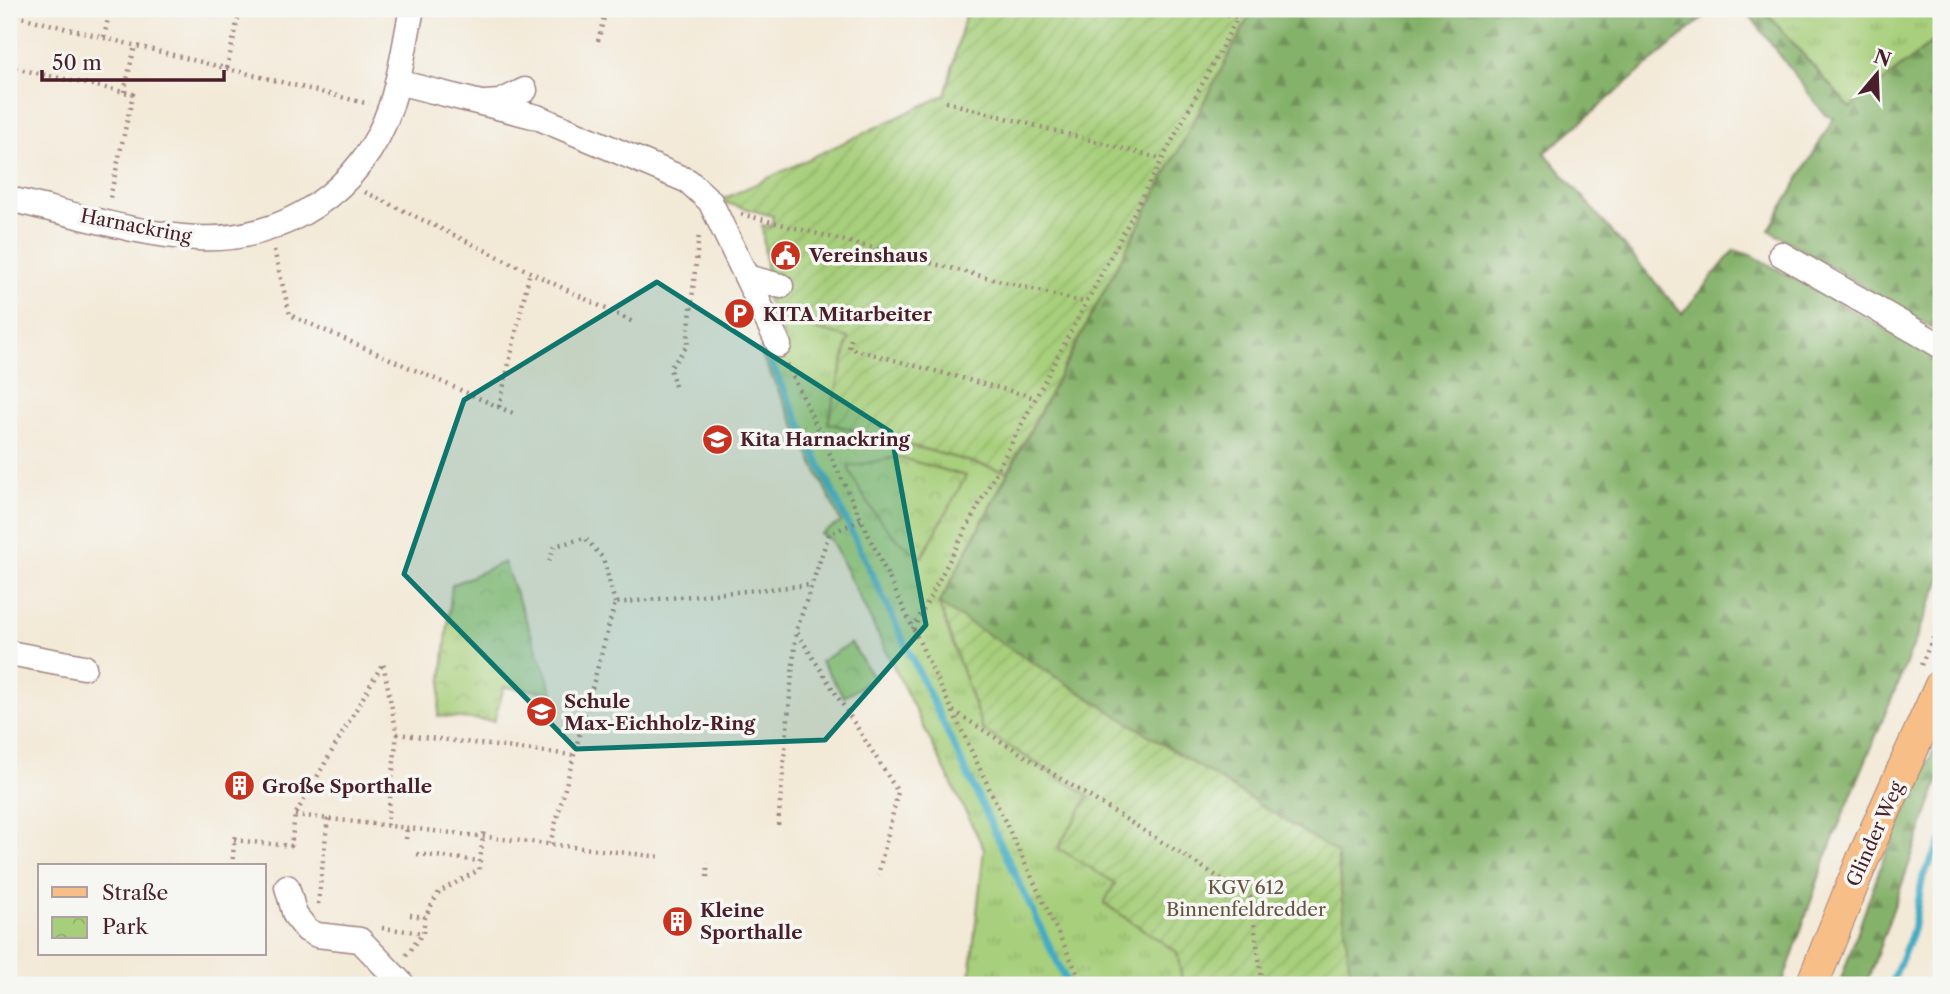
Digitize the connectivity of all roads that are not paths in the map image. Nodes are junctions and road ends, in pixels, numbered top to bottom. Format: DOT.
graph roads {
  1 [pos="412,9"];
  2 [pos="397,82"];
  3 [pos="525,90"];
  4 [pos="478,102"];
  5 [pos="9,199"];
  6 [pos="1781,254"];
  7 [pos="742,275"];
  8 [pos="780,286"];
  9 [pos="771,337"];
  10 [pos="1941,346"];
  11 [pos="9,653"];
  12 [pos="85,667"];
  13 [pos="1941,685"];
  14 [pos="287,887"];
  15 [pos="398,979"];
  16 [pos="1812,985"];
  1 -- 2 [label="street, Harnackring"];
  2 -- 4 [label="street"];
  2 -- 5 [label="street, Harnackring"];
  3 -- 4 [label="street"];
  4 -- 7 [label="street"];
  6 -- 10 [label="street"];
  7 -- 8 [label="street"];
  7 -- 9 [label="street"];
  11 -- 12 [label="street"];
  13 -- 16 [label="main road, Glinder Weg"];
  14 -- 15 [label="street"];
}
